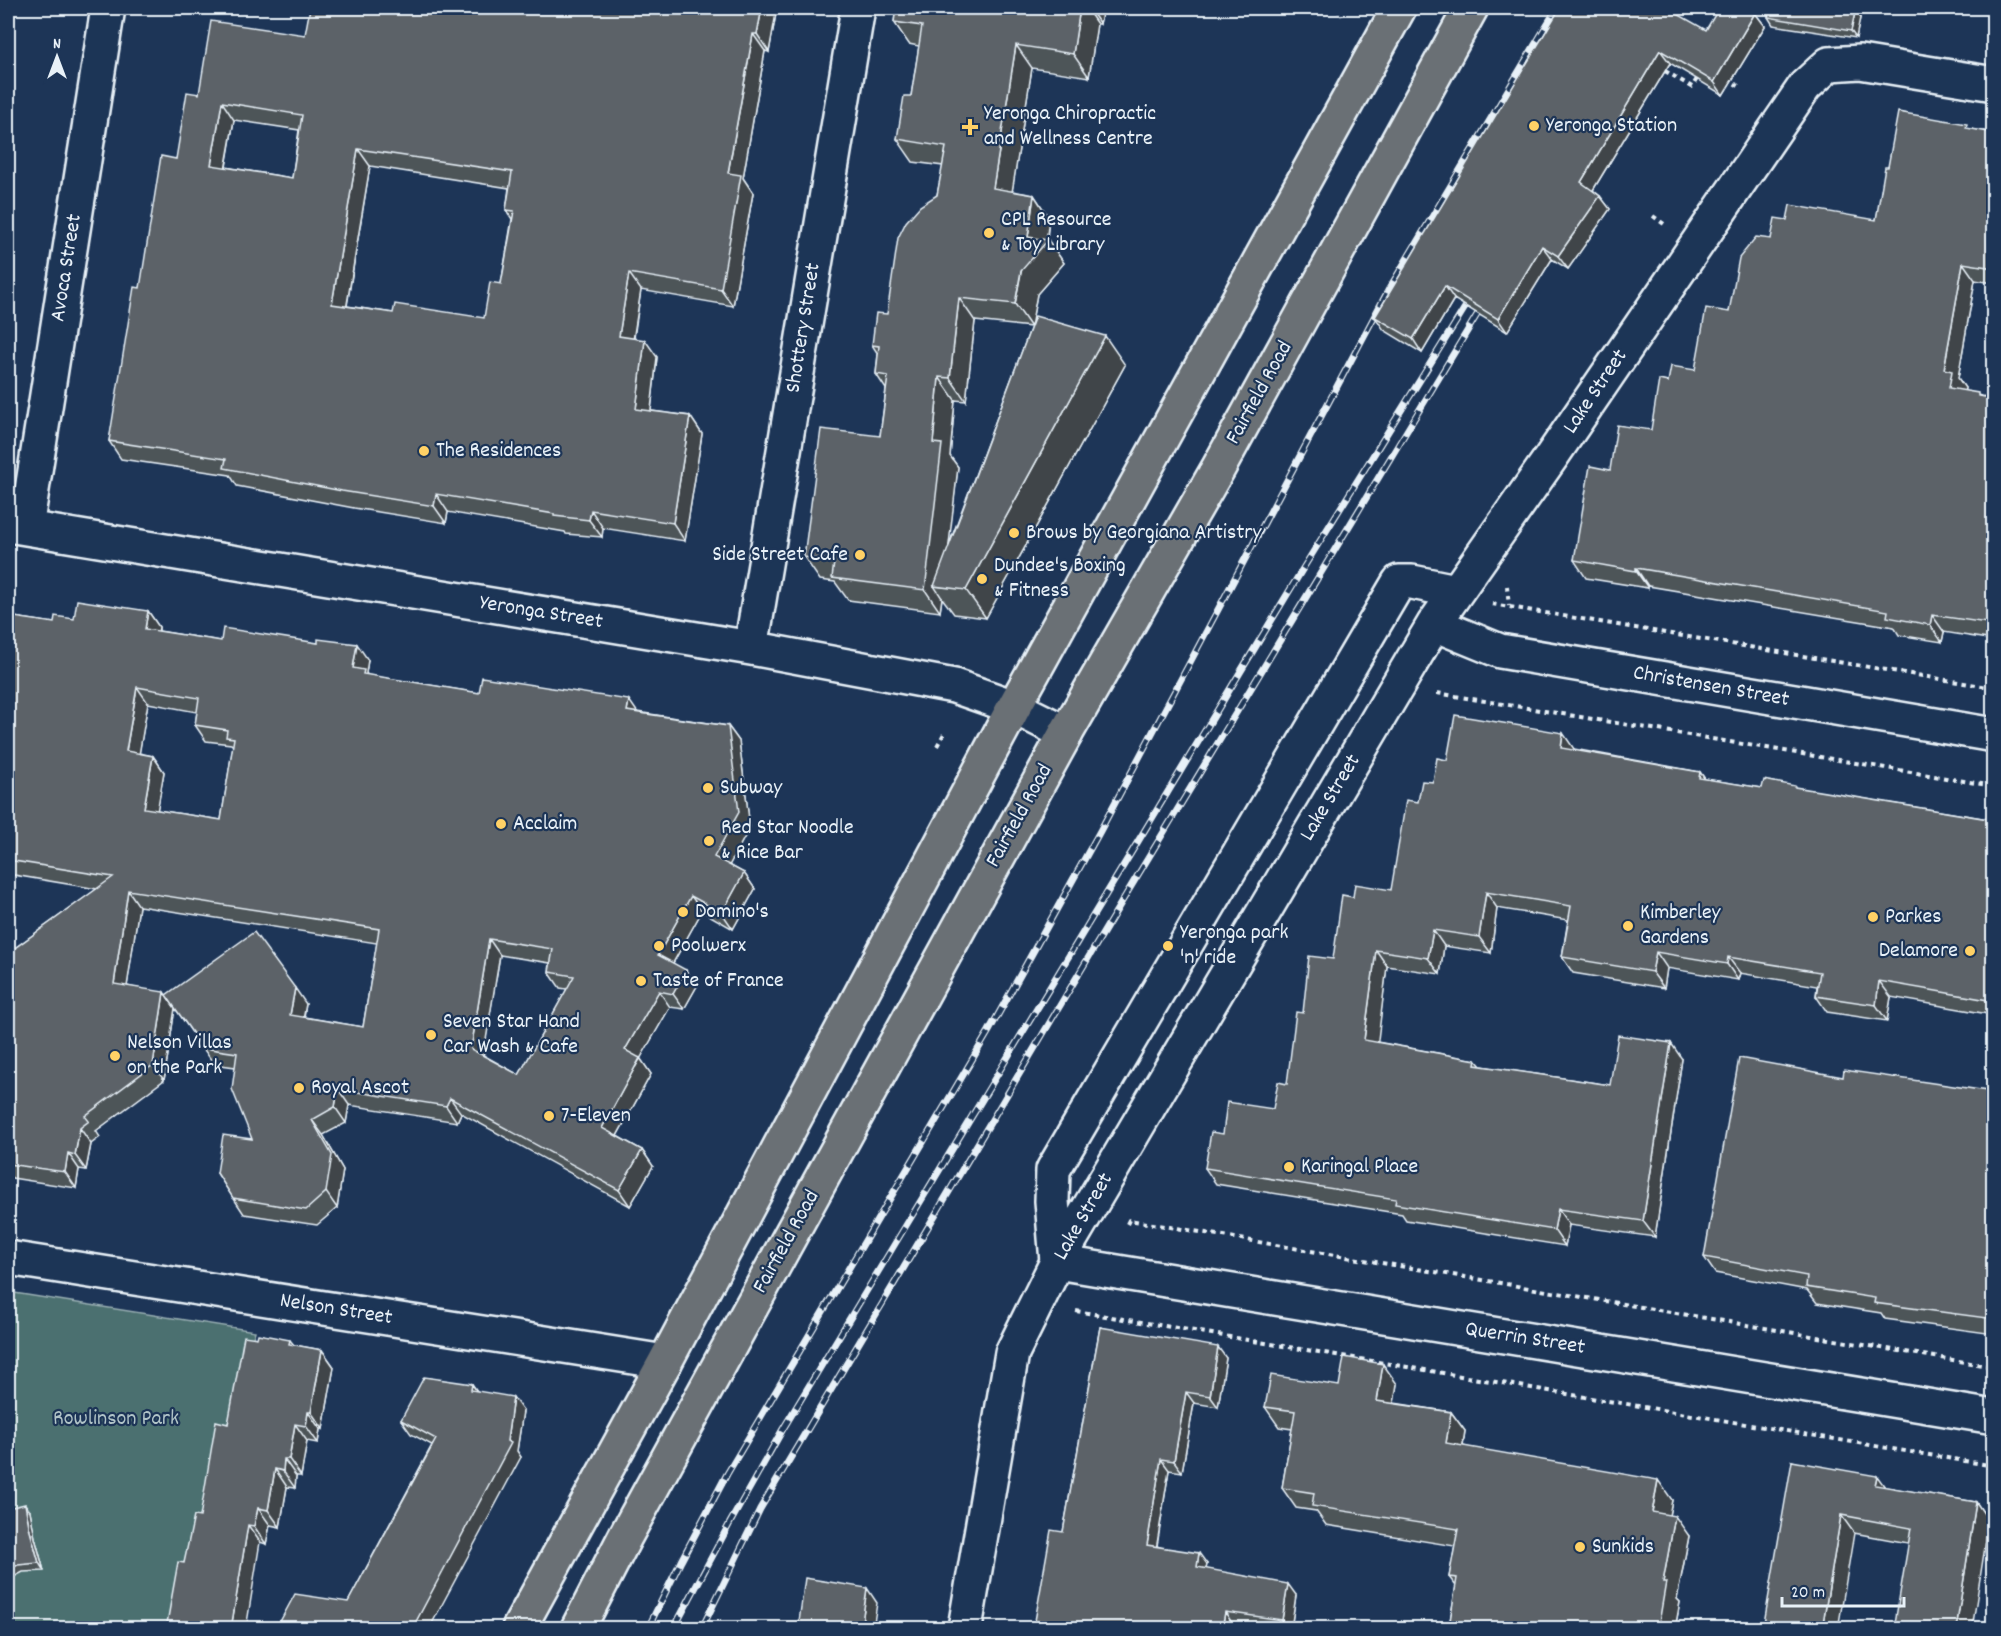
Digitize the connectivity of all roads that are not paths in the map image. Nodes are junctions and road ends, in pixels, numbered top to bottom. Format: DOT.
graph roads {
  1 [pos="108,8"];
  2 [pos="858,8"];
  3 [pos="1399,8"];
  4 [pos="1471,8"];
  5 [pos="1994,84"];
  6 [pos="17,527"];
  7 [pos="1456,591"];
  8 [pos="1434,624"];
  9 [pos="751,648"];
  10 [pos="1014,707"];
  11 [pos="1066,733"];
  12 [pos="1994,735"];
  13 [pos="8,1258"];
  14 [pos="1057,1262"];
  15 [pos="664,1362"];
  16 [pos="1994,1416"];
  17 [pos="519,1629"];
  18 [pos="578,1629"];
  19 [pos="965,1629"];
  1 -- 6 [label="street, Avoca Street"];
  2 -- 9 [label="street, Shottery Street"];
  3 -- 10 [label="main road"];
  4 -- 11 [label="main road, Fairfield Road"];
  5 -- 7 [label="street, Lake Street"];
  6 -- 9 [label="street, Yeronga Street"];
  7 -- 8 [label="street, Lake Street"];
  7 -- 14 [label="street"];
  8 -- 12 [label="street, Christensen Street"];
  8 -- 14 [label="street, Lake Street"];
  9 -- 10 [label="street, Yeronga Street"];
  10 -- 11 [label="street, Yeronga Street"];
  10 -- 15 [label="main road"];
  11 -- 18 [label="main road, Fairfield Road"];
  13 -- 15 [label="street, Nelson Street"];
  14 -- 16 [label="street, Querrin Street"];
  14 -- 19 [label="street, Lake Street"];
  15 -- 17 [label="main road"];
}
